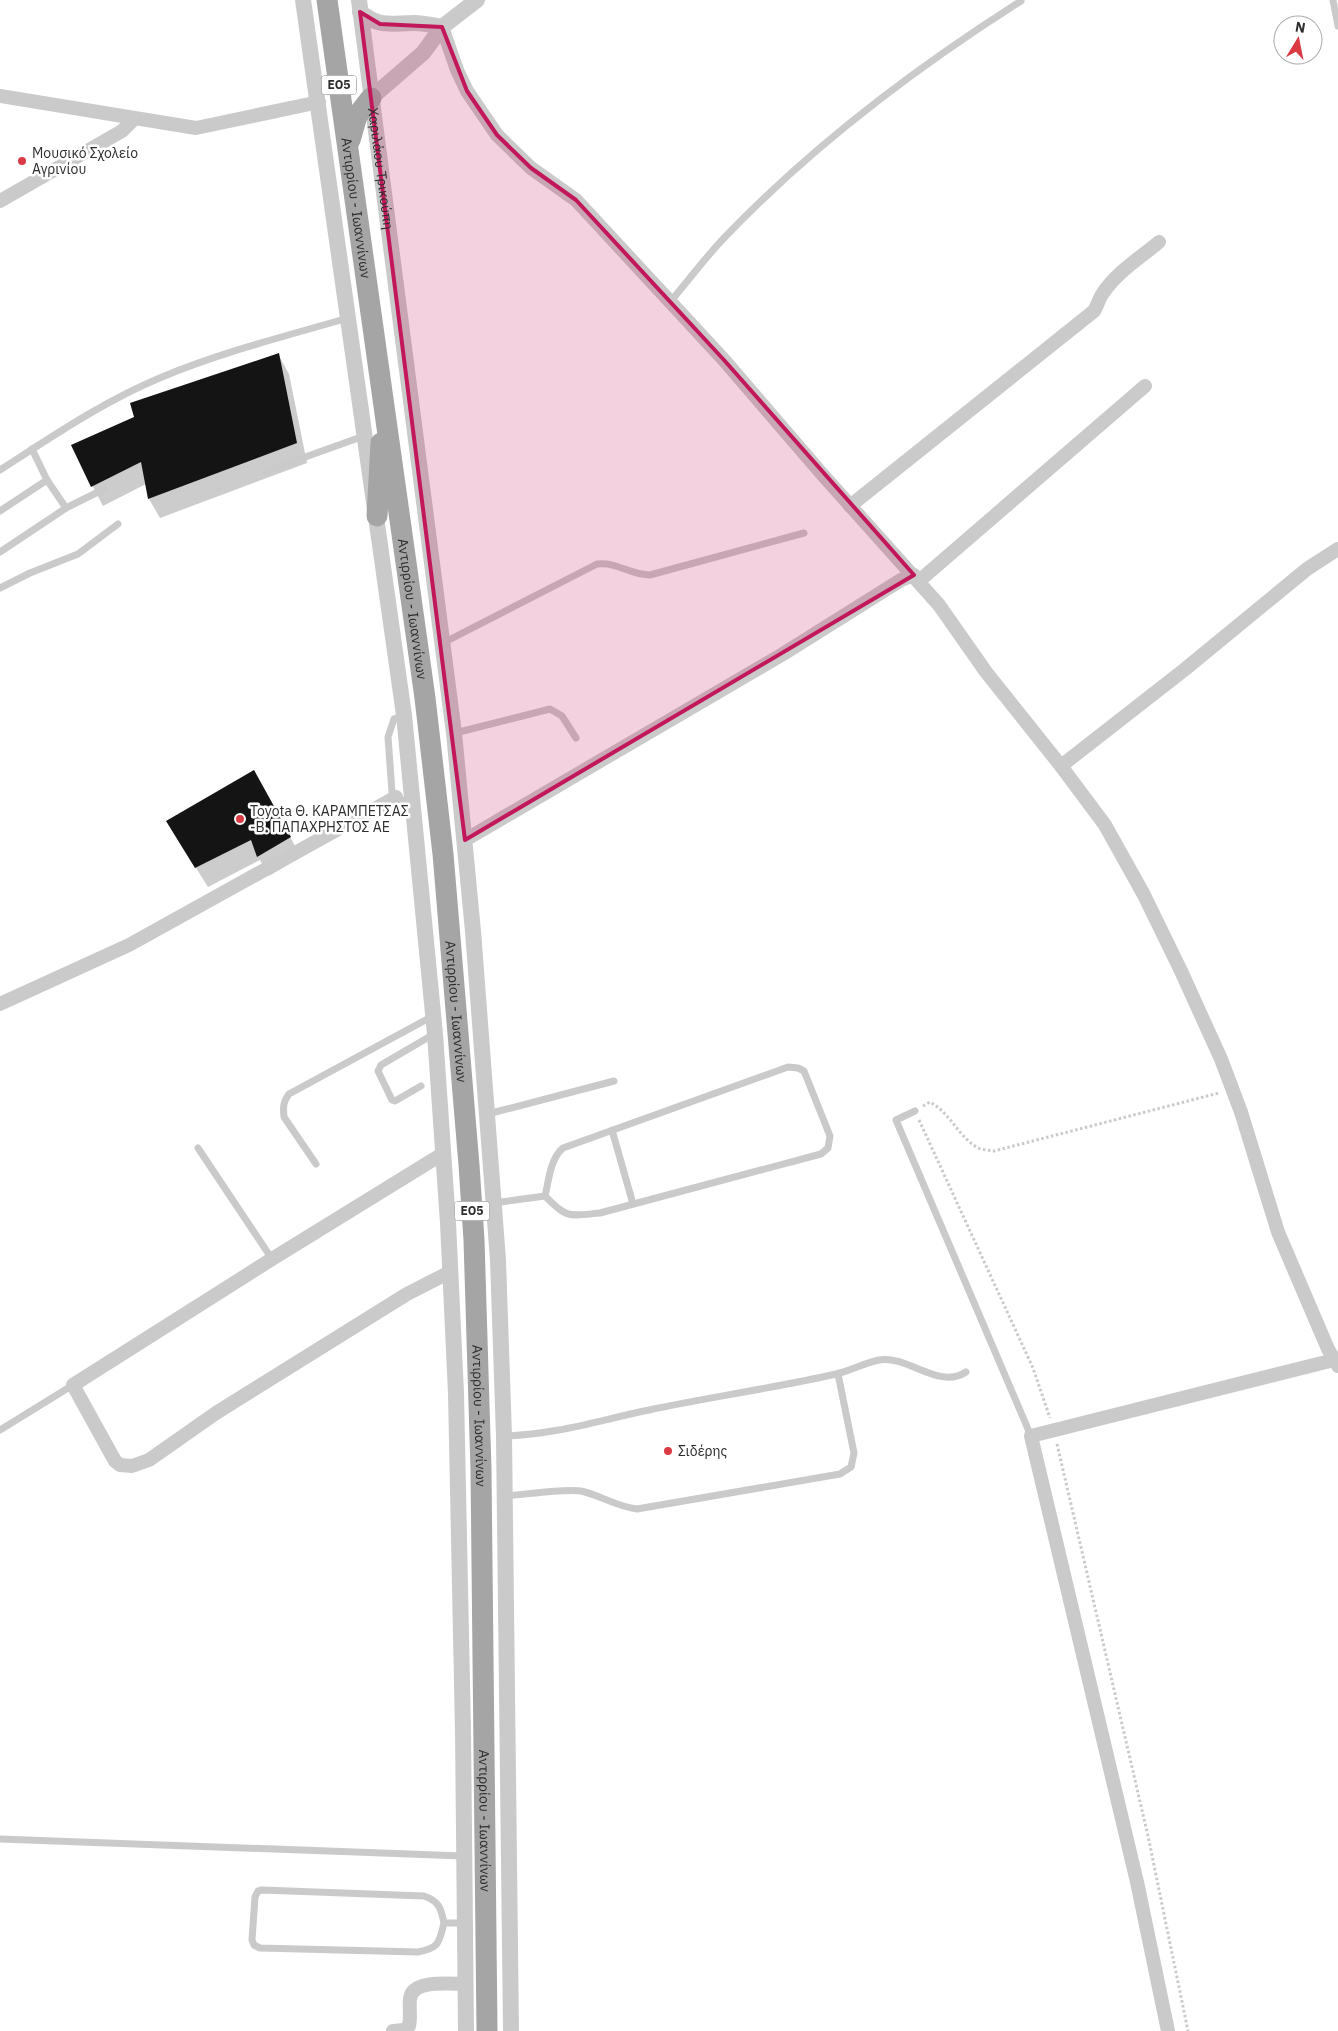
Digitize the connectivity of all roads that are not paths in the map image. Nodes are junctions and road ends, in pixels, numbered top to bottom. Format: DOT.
graph roads {
  1 [pos="304,0"];
  2 [pos="327,0"];
  3 [pos="477,0"];
  4 [pos="1333,0"];
  5 [pos="1021,1"];
  6 [pos="359,6"];
  7 [pos="1338,26"];
  8 [pos="442,27"];
  9 [pos="0,96"];
  10 [pos="371,98"];
  11 [pos="319,102"];
  12 [pos="134,119"];
  13 [pos="348,150"];
  14 [pos="0,201"];
  15 [pos="1159,242"];
  16 [pos="670,302"];
  17 [pos="348,317"];
  18 [pos="1146,386"];
  19 [pos="383,396"];
  20 [pos="364,436"];
  21 [pos="32,449"];
  22 [pos="0,470"];
  23 [pos="266,471"];
  24 [pos="47,480"];
  25 [pos="104,489"];
  26 [pos="850,506"];
  27 [pos="66,508"];
  28 [pos="0,511"];
  29 [pos="377,516"];
  30 [pos="118,524"];
  31 [pos="804,534"];
  32 [pos="1338,550"];
  33 [pos="0,552"];
  34 [pos="916,578"];
  35 [pos="0,588"];
  36 [pos="443,643"];
  37 [pos="404,715"];
  38 [pos="454,733"];
  39 [pos="576,738"];
  40 [pos="1061,766"];
  41 [pos="396,797"];
  42 [pos="413,800"];
  43 [pos="465,840"];
  44 [pos="0,1004"];
  45 [pos="433,1016"];
  46 [pos="435,1034"];
  47 [pos="614,1081"];
  48 [pos="421,1086"];
  49 [pos="915,1111"];
  50 [pos="488,1114"];
  51 [pos="612,1130"];
  52 [pos="198,1148"];
  53 [pos="444,1153"];
  54 [pos="316,1164"];
  55 [pos="546,1196"];
  56 [pos="494,1203"];
  57 [pos="633,1204"];
  58 [pos="272,1258"];
  59 [pos="450,1272"];
  60 [pos="1336,1363"];
  61 [pos="966,1372"];
  62 [pos="838,1374"];
  63 [pos="73,1385"];
  64 [pos="0,1430"];
  65 [pos="504,1436"];
  66 [pos="1031,1436"];
  67 [pos="504,1496"];
  68 [pos="0,1839"];
  69 [pos="463,1856"];
  70 [pos="444,1923"];
  71 [pos="465,1923"];
  72 [pos="466,1984"];
  73 [pos="393,2031"];
  74 [pos="466,2031"];
  75 [pos="487,2031"];
  76 [pos="510,2031"];
  77 [pos="1168,2031"];
  1 -- 11 [label="street"];
  2 -- 13 [label="main road, Αντιρρίου - Ιωαννίνων / ΕΟ5"];
  3 -- 8 [label="street"];
  4 -- 7 [label="lane"];
  5 -- 16 [label="lane"];
  6 -- 8 [label="street"];
  6 -- 10 [label="street, Χαριλάου Τρικούπη"];
  8 -- 10 [label="street"];
  8 -- 16 [label="street"];
  9 -- 12 [label="street"];
  10 -- 13 [label="main road"];
  10 -- 36 [label="street, Χαριλάου Τρικούπη"];
  11 -- 12 [label="street"];
  11 -- 17 [label="street"];
  12 -- 14 [label="street"];
  13 -- 19 [label="main road, Αντιρρίου - Ιωαννίνων / ΕΟ5"];
  15 -- 26 [label="street"];
  16 -- 26 [label="street"];
  17 -- 20 [label="street"];
  17 -- 21 [label="lane"];
  18 -- 34 [label="street"];
  19 -- 29 [label="main road"];
  19 -- 75 [label="main road, Αντιρρίου - Ιωαννίνων / ΕΟ5"];
  20 -- 23 [label="lane"];
  20 -- 29 [label="street"];
  21 -- 22 [label="lane"];
  21 -- 24 [label="lane"];
  24 -- 27 [label="lane"];
  24 -- 28 [label="lane"];
  25 -- 27 [label="lane"];
  26 -- 34 [label="street"];
  27 -- 33 [label="lane"];
  29 -- 37 [label="street"];
  30 -- 35 [label="lane"];
  31 -- 36 [label="lane"];
  32 -- 40 [label="street"];
  34 -- 40 [label="street"];
  34 -- 43 [label="street"];
  36 -- 38 [label="street, Χαριλάου Τρικούπη"];
  37 -- 41 [label="lane"];
  37 -- 42 [label="street"];
  38 -- 39 [label="lane"];
  38 -- 43 [label="street, Χαριλάου Τρικούπη"];
  40 -- 60 [label="street"];
  41 -- 42 [label="lane"];
  41 -- 44 [label="street"];
  42 -- 45 [label="street"];
  43 -- 50 [label="street, Χαριλάου Τρικούπη"];
  45 -- 46 [label="street"];
  45 -- 54 [label="lane"];
  46 -- 48 [label="lane"];
  46 -- 53 [label="street"];
  47 -- 50 [label="lane"];
  49 -- 66 [label="lane"];
  50 -- 56 [label="street, Χαριλάου Τρικούπη"];
  51 -- 55 [label="lane"];
  51 -- 57 [label="lane"];
  51 -- 57 [label="lane"];
  52 -- 58 [label="lane"];
  53 -- 58 [label="street"];
  53 -- 59 [label="street"];
  55 -- 56 [label="lane"];
  55 -- 57 [label="lane"];
  56 -- 65 [label="street, Χαριλάου Τρικούπη"];
  58 -- 63 [label="street"];
  59 -- 63 [label="street"];
  59 -- 69 [label="street"];
  60 -- 66 [label="street"];
  61 -- 62 [label="lane"];
  62 -- 65 [label="lane"];
  62 -- 67 [label="lane"];
  63 -- 64 [label="lane"];
  65 -- 67 [label="street, Χαριλάου Τρικούπη"];
  66 -- 77 [label="street"];
  67 -- 76 [label="street, Χαριλάου Τρικούπη"];
  68 -- 69 [label="lane"];
  69 -- 71 [label="street"];
  70 -- 70 [label="lane"];
  70 -- 71 [label="lane"];
  71 -- 72 [label="street"];
  72 -- 73 [label="street"];
  72 -- 74 [label="street"];
}
